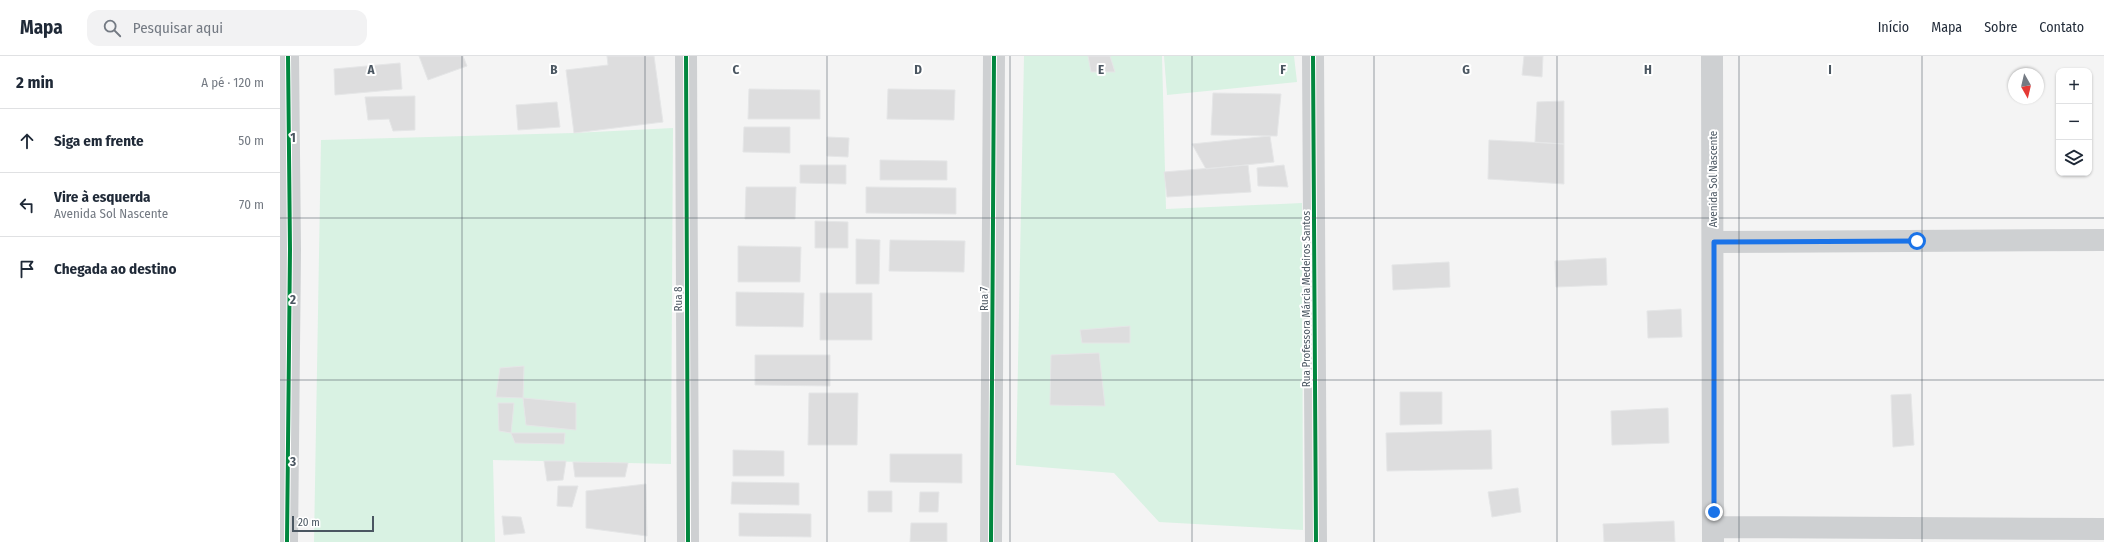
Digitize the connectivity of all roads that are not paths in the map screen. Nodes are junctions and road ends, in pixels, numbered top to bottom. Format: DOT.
graph roads {
  1 [pos="288,56"];
  2 [pos="686,56"];
  3 [pos="994,56"];
  4 [pos="1313,56"];
  5 [pos="1712,56"];
  6 [pos="2104,240"];
  7 [pos="1714,242"];
  8 [pos="285,250"];
  9 [pos="2104,529"];
  10 [pos="1713,535"];
  11 [pos="287,542"];
  12 [pos="688,542"];
  13 [pos="991,542"];
  14 [pos="1316,542"];
  1 -- 8 [label="street"];
  2 -- 12 [label="street, Rua 8"];
  3 -- 13 [label="street, Rua 7"];
  4 -- 14 [label="street, Rua Professora Márcia Medeiros Santos"];
  5 -- 7 [label="street, Avenida Sol Nascente"];
  6 -- 7 [label="street"];
  7 -- 10 [label="street, Avenida Sol Nascente"];
  8 -- 11 [label="street"];
  9 -- 10 [label="street"];
}
